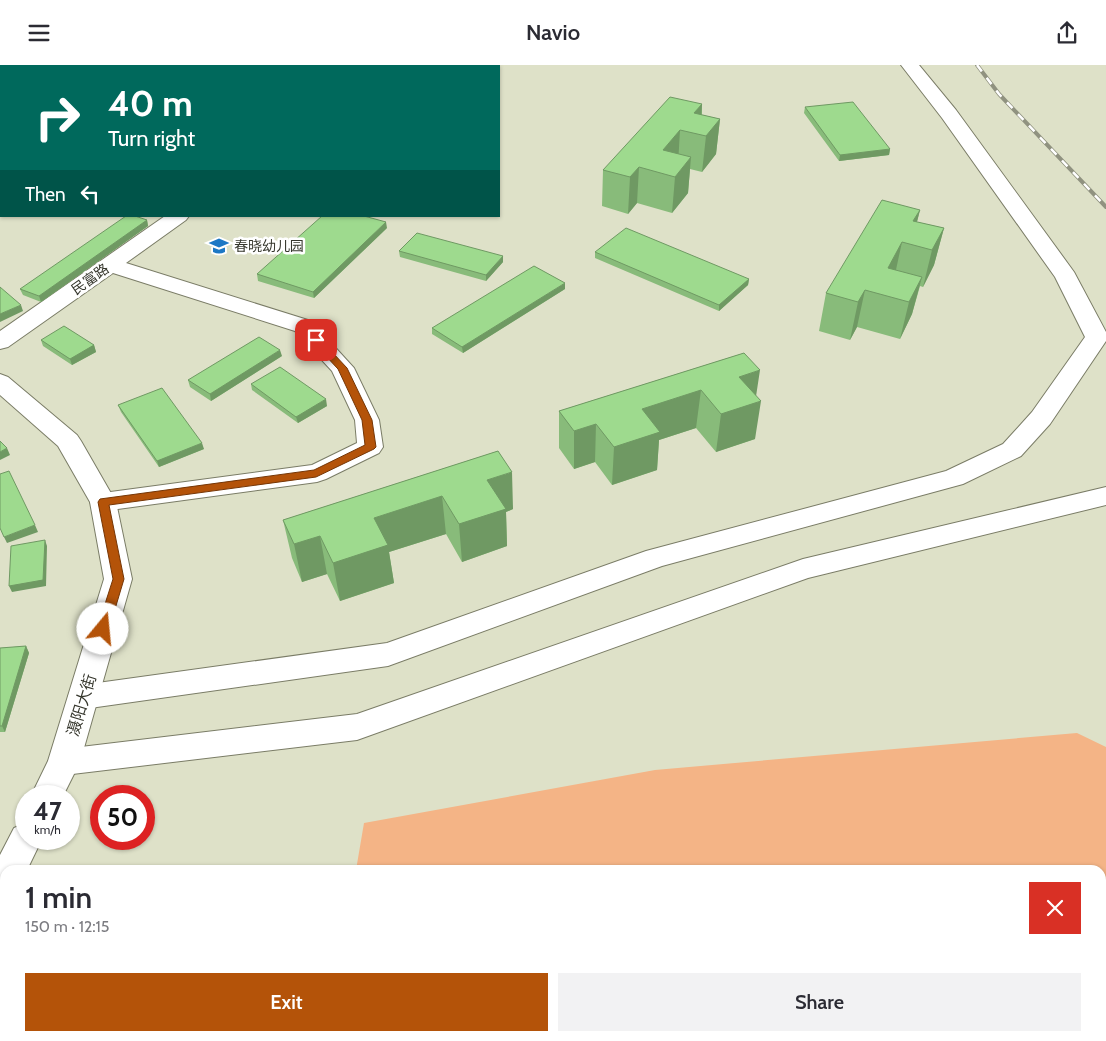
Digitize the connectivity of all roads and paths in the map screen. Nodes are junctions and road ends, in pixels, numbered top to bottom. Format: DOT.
graph roads {
  1 [pos="910,65"];
  2 [pos="178,217"];
  3 [pos="110,265"];
  4 [pos="0,342"];
  5 [pos="0,382"];
  6 [pos="1106,496"];
  7 [pos="103,502"];
  8 [pos="83,697"];
  9 [pos="57,777"];
  10 [pos="20,850"];
  11 [pos="12,865"];
  1 -- 8 [label="street"];
  2 -- 3 [label="street, 民富路"];
  3 -- 4 [label="street, 民富路"];
  3 -- 7 [label="street"];
  5 -- 7 [label="street, 滠阳大街"];
  6 -- 9 [label="street"];
  7 -- 8 [label="street, 滠阳大街"];
  8 -- 9 [label="street, 滠阳大街"];
  10 -- 11 [label="street"];
}
